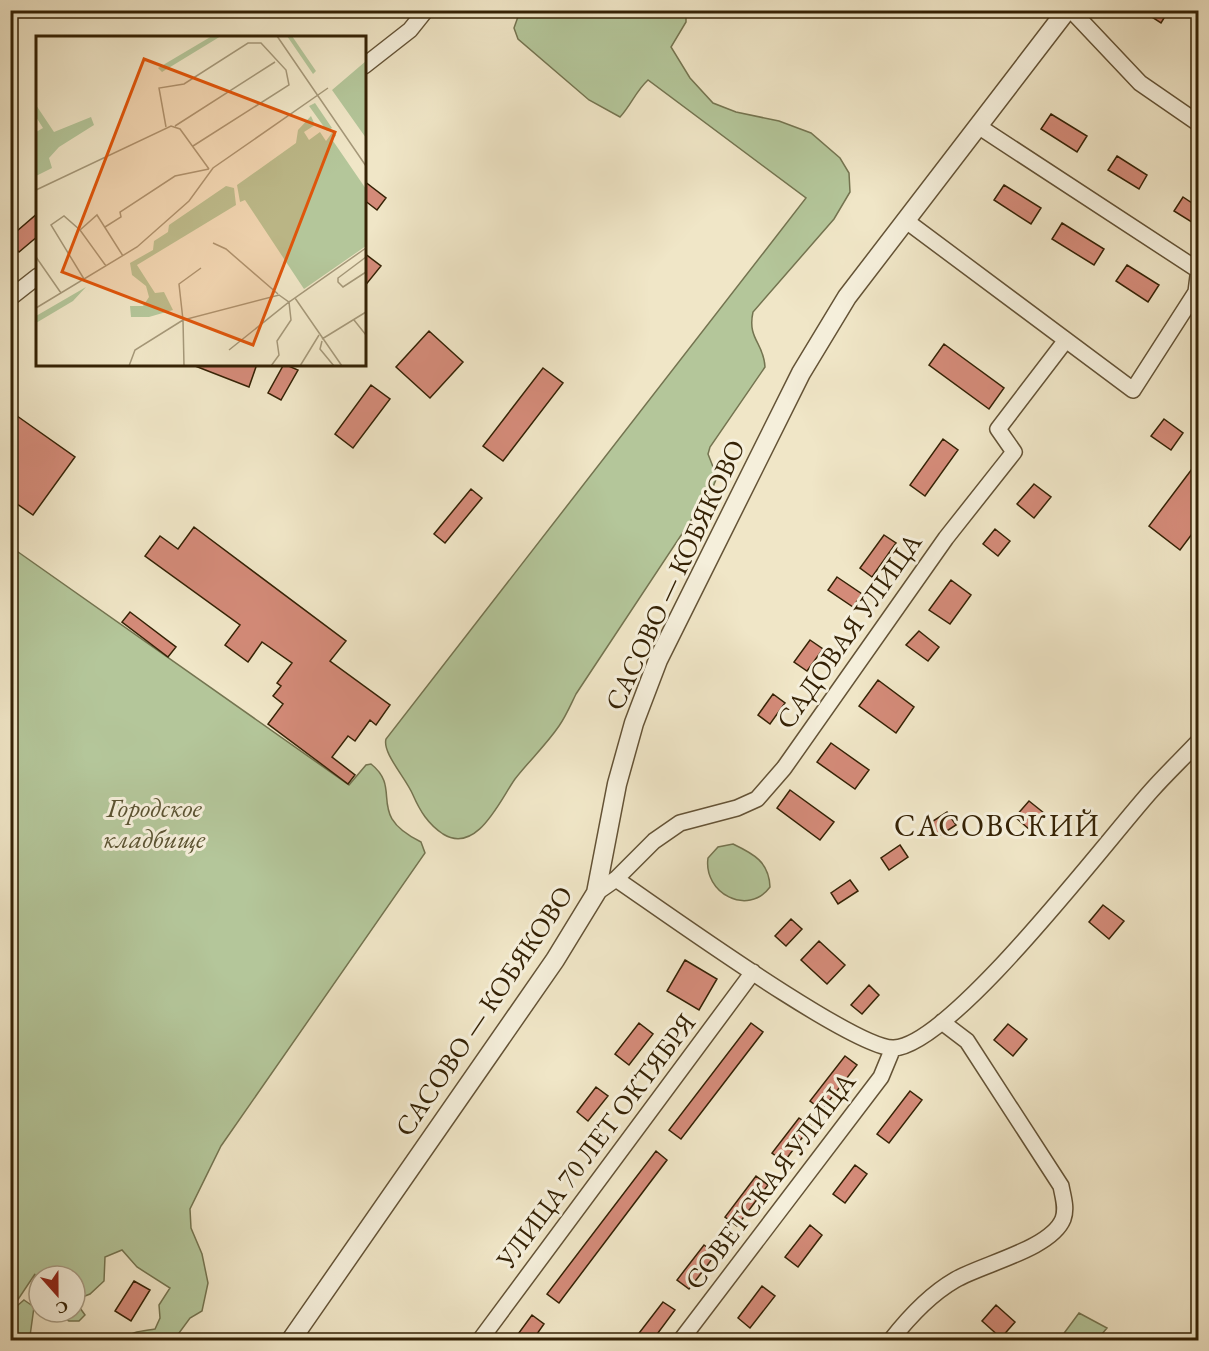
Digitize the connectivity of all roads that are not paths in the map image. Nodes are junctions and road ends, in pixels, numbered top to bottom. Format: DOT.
graph roads {
  1 [pos="426,10"];
  2 [pos="1069,10"];
  3 [pos="366,64"];
  4 [pos="1198,123"];
  5 [pos="978,126"];
  6 [pos="905,220"];
  7 [pos="1198,270"];
  8 [pos="1198,276"];
  9 [pos="36,278"];
  10 [pos="10,298"];
  11 [pos="1065,340"];
  12 [pos="1198,742"];
  13 [pos="616,879"];
  14 [pos="596,893"];
  15 [pos="753,972"];
  16 [pos="942,1022"];
  17 [pos="893,1048"];
  18 [pos="291,1341"];
  19 [pos="480,1341"];
  20 [pos="681,1341"];
  21 [pos="891,1341"];
  1 -- 3 [label="street"];
  2 -- 4 [label="street"];
  2 -- 5 [label="street, САСОВО — КОБЯКОВО"];
  5 -- 6 [label="street, САСОВО — КОБЯКОВО"];
  5 -- 7 [label="street"];
  6 -- 11 [label="street"];
  6 -- 14 [label="street, САСОВО — КОБЯКОВО"];
  8 -- 11 [label="street"];
  9 -- 10 [label="street"];
  11 -- 13 [label="street, САДОВАЯ УЛИЦА"];
  12 -- 16 [label="street"];
  13 -- 14 [label="street, САДОВАЯ УЛИЦА"];
  13 -- 15 [label="street"];
  14 -- 18 [label="street, САСОВО — КОБЯКОВО"];
  15 -- 17 [label="street"];
  15 -- 19 [label="street, УЛИЦА 70 ЛЕТ ОКТЯБРЯ"];
  16 -- 17 [label="street"];
  16 -- 21 [label="street"];
  17 -- 20 [label="street, СОВЕТСКАЯ УЛИЦА"];
}
